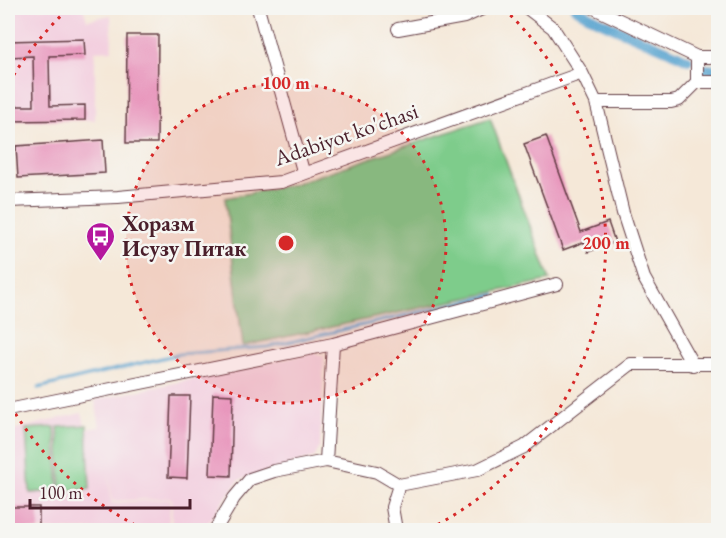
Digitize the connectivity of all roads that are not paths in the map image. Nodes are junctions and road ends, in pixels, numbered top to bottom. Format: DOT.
graph roads {
  1 [pos="258,8"];
  2 [pos="484,8"];
  3 [pos="527,8"];
  4 [pos="594,8"];
  5 [pos="398,29"];
  6 [pos="697,57"];
  7 [pos="718,57"];
  8 [pos="582,73"];
  9 [pos="697,82"];
  10 [pos="718,82"];
  11 [pos="596,102"];
  12 [pos="303,171"];
  13 [pos="8,201"];
  14 [pos="557,284"];
  15 [pos="333,344"];
  16 [pos="718,364"];
  17 [pos="693,365"];
  18 [pos="8,410"];
  19 [pos="326,461"];
  20 [pos="399,485"];
  21 [pos="215,531"];
  22 [pos="396,531"];
  1 -- 12 [label="street"];
  2 -- 5 [label="street"];
  3 -- 8 [label="street"];
  4 -- 6 [label="street"];
  6 -- 7 [label="street"];
  6 -- 9 [label="street"];
  8 -- 11 [label="street"];
  8 -- 12 [label="street, Adabiyot ko'chasi"];
  9 -- 10 [label="street"];
  9 -- 11 [label="street"];
  11 -- 17 [label="street"];
  12 -- 13 [label="street, Adabiyot ko'chasi"];
  14 -- 15 [label="street"];
  15 -- 18 [label="street"];
  15 -- 19 [label="street"];
  16 -- 17 [label="street"];
  17 -- 20 [label="street"];
  19 -- 20 [label="street"];
  19 -- 21 [label="street"];
  20 -- 22 [label="street"];
}
